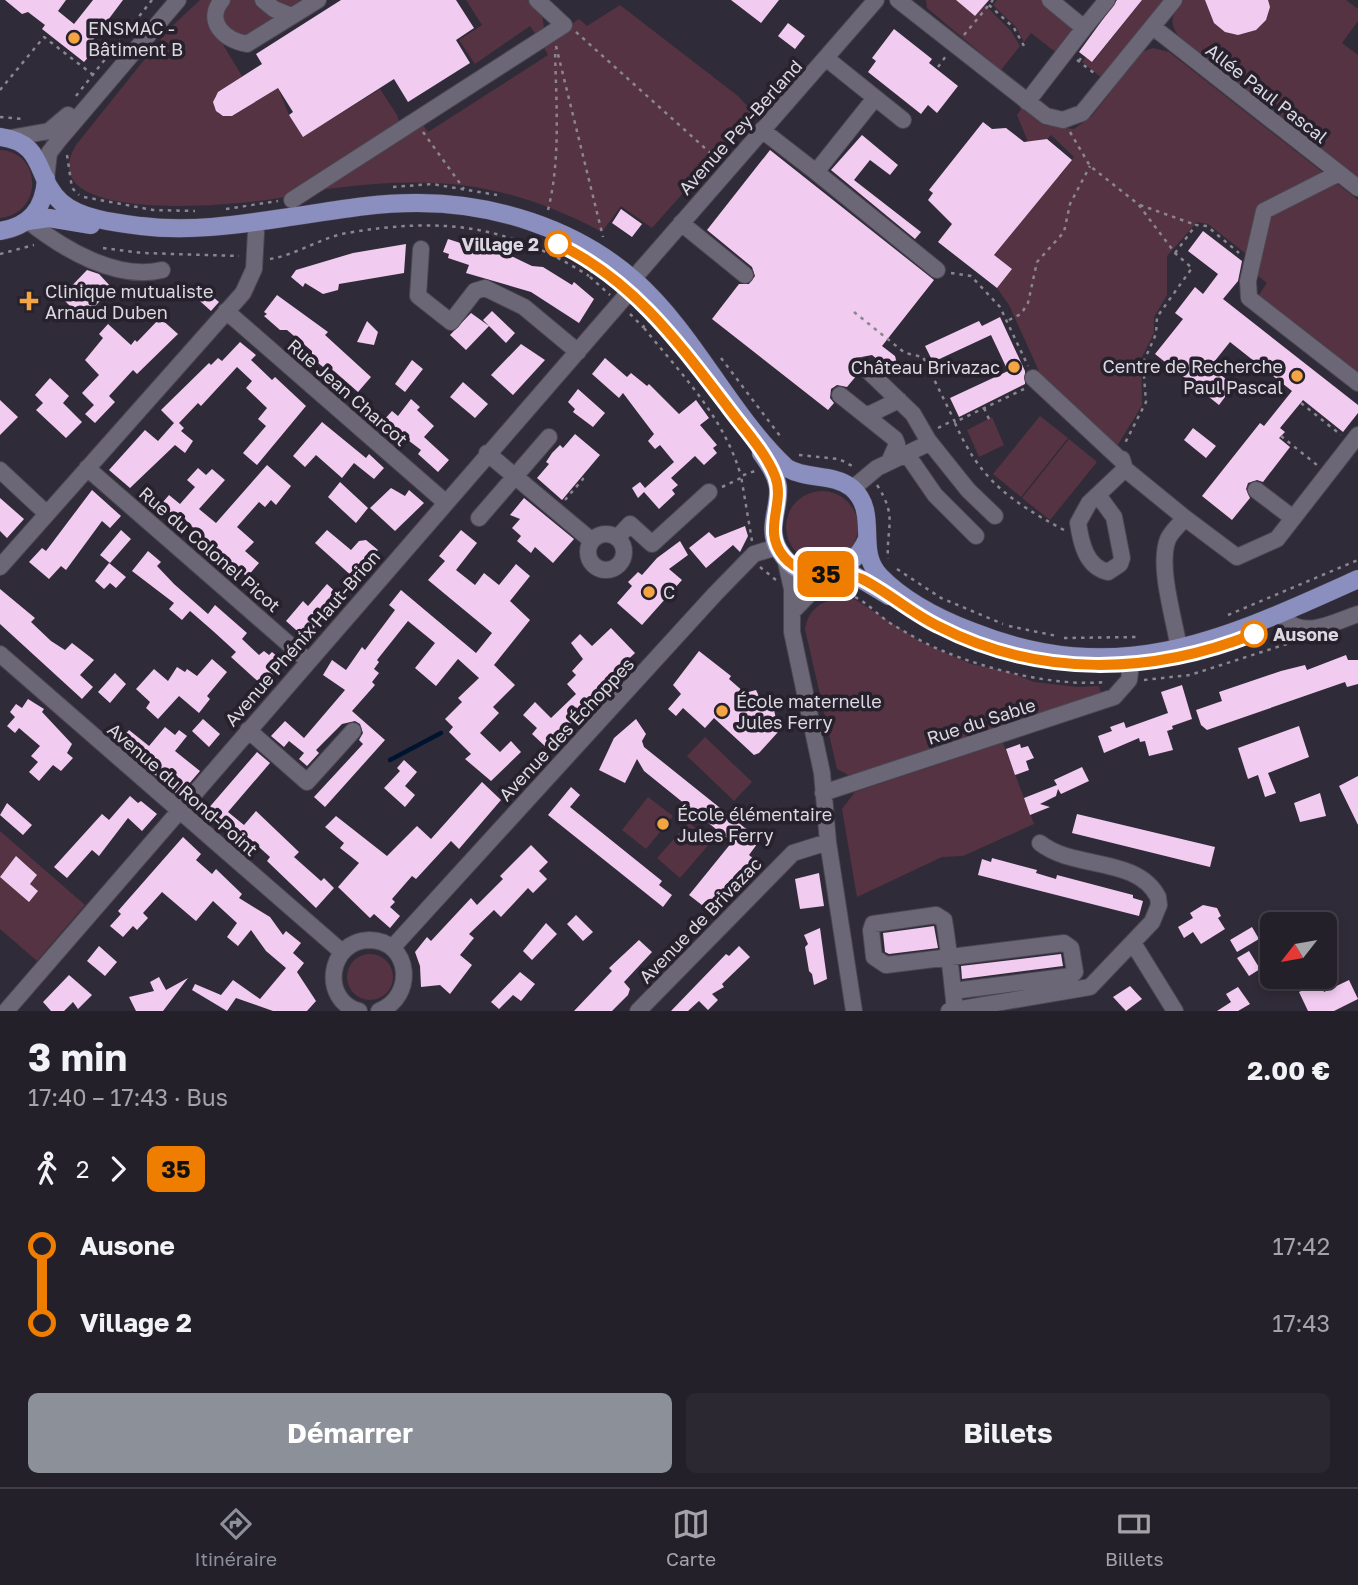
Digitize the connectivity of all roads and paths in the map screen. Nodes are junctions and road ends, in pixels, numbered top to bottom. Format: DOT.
graph roads {
  1 [pos="152,0"];
  2 [pos="164,0"];
  3 [pos="178,0"];
  4 [pos="222,0"];
  5 [pos="263,0"];
  6 [pos="318,0"];
  7 [pos="537,0"];
  8 [pos="876,0"];
  9 [pos="898,0"];
  10 [pos="1049,0"];
  11 [pos="1107,0"];
  12 [pos="1174,0"];
  13 [pos="989,5"];
  14 [pos="291,16"];
  15 [pos="564,25"];
  16 [pos="1153,27"];
  17 [pos="1084,29"];
  18 [pos="1024,46"];
  19 [pos="1083,55"];
  20 [pos="1073,56"];
  21 [pos="827,59"];
  22 [pos="92,74"];
  23 [pos="1107,83"];
  24 [pos="0,90"];
  25 [pos="875,98"];
  26 [pos="1027,102"];
  27 [pos="70,112"];
  28 [pos="416,120"];
  29 [pos="903,120"];
  30 [pos="1063,120"];
  31 [pos="762,130"];
  32 [pos="5,138"];
  33 [pos="1090,166"];
  34 [pos="727,168"];
  35 [pos="816,172"];
  36 [pos="1339,173"];
  37 [pos="46,179"];
  38 [pos="1358,188"];
  39 [pos="464,189"];
  40 [pos="292,200"];
  41 [pos="1138,204"];
  42 [pos="548,210"];
  43 [pos="29,221"];
  44 [pos="681,223"];
  45 [pos="1196,225"];
  46 [pos="0,231"];
  47 [pos="256,232"];
  48 [pos="603,239"];
  49 [pos="91,245"];
  50 [pos="421,249"];
  51 [pos="1175,253"];
  52 [pos="256,258"];
  53 [pos="1247,260"];
  54 [pos="162,270"];
  55 [pos="942,270"];
  56 [pos="745,275"];
  57 [pos="589,276"];
  58 [pos="631,285"];
  59 [pos="226,311"];
  60 [pos="854,312"];
  61 [pos="1009,320"];
  62 [pos="643,327"];
  63 [pos="578,352"];
  64 [pos="719,355"];
  65 [pos="863,366"];
  66 [pos="1033,378"];
  67 [pos="1358,383"];
  68 [pos="840,395"];
  69 [pos="899,400"];
  70 [pos="1301,403"];
  71 [pos="984,408"];
  72 [pos="866,416"];
  73 [pos="989,419"];
  74 [pos="955,421"];
  75 [pos="931,435"];
  76 [pos="1281,436"];
  77 [pos="549,437"];
  78 [pos="782,439"];
  79 [pos="1355,439"];
  80 [pos="487,453"];
  81 [pos="906,453"];
  82 [pos="890,460"];
  83 [pos="1123,461"];
  84 [pos="774,463"];
  85 [pos="87,468"];
  86 [pos="0,470"];
  87 [pos="1328,474"];
  88 [pos="578,475"];
  89 [pos="867,475"];
  90 [pos="515,477"];
  91 [pos="741,477"];
  92 [pos="818,477"];
  93 [pos="852,489"];
  94 [pos="1256,490"];
  95 [pos="709,492"];
  96 [pos="1098,495"];
  97 [pos="445,502"];
  98 [pos="775,508"];
  99 [pos="555,511"];
  100 [pos="46,513"];
  101 [pos="995,516"];
  102 [pos="1185,517"];
  103 [pos="479,518"];
  104 [pos="1293,518"];
  105 [pos="976,536"];
  106 [pos="868,537"];
  107 [pos="1080,537"];
  108 [pos="617,538"];
  109 [pos="592,541"];
  110 [pos="781,553"];
  111 [pos="754,554"];
  112 [pos="1358,560"];
  113 [pos="0,567"];
  114 [pos="832,573"];
  115 [pos="1358,579"];
  116 [pos="872,584"];
  117 [pos="1358,590"];
  118 [pos="799,592"];
  119 [pos="1358,614"];
  120 [pos="1222,618"];
  121 [pos="1286,621"];
  122 [pos="1142,637"];
  123 [pos="1179,649"];
  124 [pos="0,654"];
  125 [pos="307,660"];
  126 [pos="1131,665"];
  127 [pos="247,730"];
  128 [pos="353,731"];
  129 [pos="824,793"];
  130 [pos="179,811"];
  131 [pos="828,842"];
  132 [pos="1040,843"];
  133 [pos="1133,943"];
  134 [pos="392,948"];
  135 [pos="342,953"];
  136 [pos="950,958"];
  137 [pos="953,991"];
  138 [pos="402,1006"];
  139 [pos="1019,1006"];
  140 [pos="341,1007"];
  141 [pos="955,1010"];
  142 [pos="6,1011"];
  143 [pos="359,1011"];
  144 [pos="379,1011"];
  145 [pos="638,1011"];
  146 [pos="854,1011"];
  147 [pos="949,1011"];
  148 [pos="1175,1011"];
  1 -- 22 [label="path"];
  2 -- 27 [label="street"];
  3 -- 37 [label="street"];
  4 -- 14 [label="street"];
  5 -- 14 [label="street"];
  6 -- 14 [label="street"];
  7 -- 15 [label="street"];
  8 -- 21 [label="street, Avenue Pey-Berland"];
  9 -- 26 [label="street"];
  10 -- 17 [label="street"];
  11 -- 17 [label="street"];
  12 -- 16 [label="street"];
  13 -- 18 [label="path"];
  15 -- 28 [label="street"];
  15 -- 34 [label="path"];
  16 -- 23 [label="street"];
  16 -- 36 [label="street, Allée Paul Pascal"];
  17 -- 20 [label="street"];
  19 -- 20 [label="path"];
  20 -- 23 [label="path"];
  20 -- 26 [label="street"];
  21 -- 25 [label="street"];
  21 -- 31 [label="street, Avenue Pey-Berland"];
  22 -- 24 [label="path"];
  22 -- 27 [label="path"];
  23 -- 30 [label="street"];
  25 -- 29 [label="street"];
  25 -- 35 [label="street"];
  26 -- 30 [label="street"];
  27 -- 32 [label="street"];
  28 -- 39 [label="path"];
  28 -- 40 [label="street"];
  30 -- 33 [label="path"];
  31 -- 34 [label="street, Avenue Pey-Berland"];
  31 -- 35 [label="street"];
  32 -- 37 [label="main road"];
  33 -- 41 [label="path"];
  33 -- 61 [label="path"];
  34 -- 44 [label="street, Avenue Pey-Berland"];
  35 -- 55 [label="street"];
  36 -- 38 [label="street, Allée Paul Pascal"];
  36 -- 67 [label="street"];
  37 -- 43 [label="main road"];
  37 -- 58 [label="main road"];
  41 -- 45 [label="path"];
  41 -- 51 [label="path"];
  42 -- 48 [label="path"];
  43 -- 46 [label="main road"];
  43 -- 47 [label="main road"];
  43 -- 54 [label="street"];
  44 -- 56 [label="street"];
  44 -- 58 [label="street, Avenue Pey-Berland"];
  45 -- 51 [label="path"];
  45 -- 53 [label="path"];
  47 -- 52 [label="street"];
  47 -- 58 [label="main road"];
  49 -- 52 [label="path"];
  50 -- 63 [label="street"];
  51 -- 83 [label="path"];
  52 -- 57 [label="path"];
  52 -- 59 [label="street"];
  55 -- 61 [label="path"];
  58 -- 63 [label="street, Avenue Phénix Haut-Brion"];
  58 -- 84 [label="main road"];
  59 -- 85 [label="street"];
  59 -- 97 [label="street, Rue Jean Charcot"];
  60 -- 74 [label="path"];
  61 -- 66 [label="path"];
  62 -- 91 [label="path"];
  63 -- 80 [label="street, Avenue Phénix Haut-Brion"];
  64 -- 78 [label="path"];
  65 -- 69 [label="street"];
  66 -- 71 [label="path"];
  66 -- 83 [label="street"];
  68 -- 72 [label="street"];
  69 -- 72 [label="street"];
  69 -- 75 [label="street"];
  70 -- 79 [label="path"];
  71 -- 73 [label="path"];
  71 -- 74 [label="path"];
  72 -- 82 [label="street"];
  74 -- 75 [label="path"];
  74 -- 107 [label="path"];
  75 -- 81 [label="street"];
  75 -- 101 [label="street"];
  76 -- 87 [label="path"];
  77 -- 90 [label="street"];
  79 -- 87 [label="street"];
  80 -- 90 [label="street"];
  80 -- 97 [label="street, Avenue Phénix Haut-Brion"];
  81 -- 82 [label="street"];
  81 -- 105 [label="street"];
  82 -- 89 [label="street"];
  83 -- 96 [label="street"];
  83 -- 102 [label="street"];
  84 -- 89 [label="path"];
  84 -- 91 [label="path"];
  84 -- 92 [label="main road"];
  84 -- 98 [label="main road"];
  85 -- 100 [label="street"];
  85 -- 125 [label="street, Rue du Colonel Picot"];
  86 -- 100 [label="street"];
  87 -- 104 [label="street"];
  88 -- 99 [label="path"];
  89 -- 93 [label="street"];
  89 -- 122 [label="path"];
  90 -- 99 [label="street"];
  90 -- 103 [label="street"];
  91 -- 95 [label="path"];
  91 -- 111 [label="path"];
  92 -- 93 [label="main road"];
  92 -- 98 [label="main road"];
  93 -- 106 [label="main road"];
  94 -- 104 [label="street"];
  95 -- 108 [label="street"];
  96 -- 107 [label="street"];
  96 -- 107 [label="street"];
  97 -- 125 [label="street, Avenue Phénix Haut-Brion"];
  98 -- 110 [label="main road"];
  99 -- 109 [label="street"];
  100 -- 113 [label="street"];
  102 -- 104 [label="street"];
  102 -- 123 [label="street"];
  106 -- 114 [label="main road"];
  106 -- 123 [label="main road"];
  108 -- 109 [label="street"];
  108 -- 109 [label="street"];
  110 -- 111 [label="street"];
  110 -- 114 [label="main road"];
  110 -- 118 [label="street"];
  111 -- 118 [label="path"];
  111 -- 134 [label="street, Avenue des Échoppes"];
  112 -- 120 [label="path"];
  114 -- 116 [label="main road"];
  114 -- 118 [label="street"];
  115 -- 123 [label="main road"];
  116 -- 118 [label="path"];
  116 -- 126 [label="main road"];
  117 -- 121 [label="main road"];
  118 -- 129 [label="street"];
  119 -- 121 [label="street"];
  121 -- 126 [label="main road"];
  124 -- 130 [label="street, Avenue du Rond-Point"];
  125 -- 127 [label="street, Avenue Phénix Haut-Brion"];
  126 -- 129 [label="street, Rue du Sable"];
  127 -- 128 [label="street"];
  127 -- 130 [label="street, Avenue Phénix Haut-Brion"];
  129 -- 131 [label="street"];
  130 -- 135 [label="street, Avenue du Rond-Point"];
  130 -- 142 [label="street, Avenue Phénix Haut-Brion"];
  131 -- 145 [label="street, Avenue de Brivazac"];
  131 -- 146 [label="street"];
  132 -- 133 [label="street"];
  133 -- 139 [label="street"];
  133 -- 148 [label="street"];
  134 -- 135 [label="street"];
  134 -- 138 [label="street"];
  135 -- 140 [label="street"];
  136 -- 136 [label="street"];
  136 -- 137 [label="street"];
  136 -- 137 [label="street"];
  137 -- 141 [label="street"];
  138 -- 144 [label="street"];
  139 -- 141 [label="street"];
  140 -- 143 [label="street"];
  141 -- 147 [label="street"];
}
